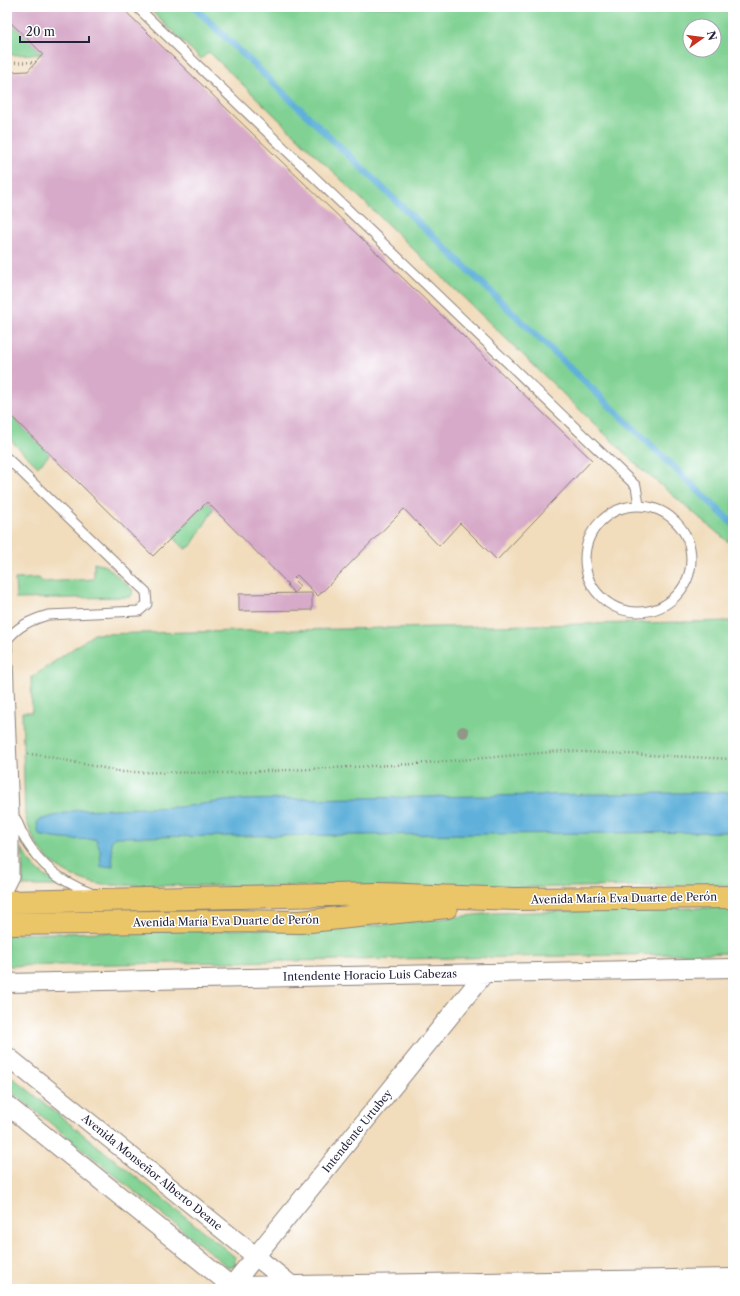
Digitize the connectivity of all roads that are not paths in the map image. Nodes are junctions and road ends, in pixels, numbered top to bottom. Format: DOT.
graph roads {
  1 [pos="137,7"];
  2 [pos="7,458"];
  3 [pos="639,505"];
  4 [pos="7,634"];
  5 [pos="7,640"];
  6 [pos="14,814"];
  7 [pos="7,891"];
  8 [pos="733,897"];
  9 [pos="516,899"];
  10 [pos="109,900"];
  11 [pos="7,902"];
  12 [pos="7,924"];
  13 [pos="733,968"];
  14 [pos="485,973"];
  15 [pos="7,983"];
  16 [pos="7,1056"];
  17 [pos="7,1105"];
  18 [pos="256,1256"];
  19 [pos="733,1278"];
  20 [pos="294,1287"];
  21 [pos="232,1288"];
  1 -- 3 [label="lane"];
  2 -- 5 [label="lane"];
  3 -- 3 [label="lane"];
  4 -- 5 [label="lane"];
  5 -- 6 [label="lane"];
  6 -- 7 [label="lane"];
  6 -- 10 [label="lane"];
  8 -- 9 [label="highway, Avenida María Eva Duarte de Perón"];
  9 -- 10 [label="highway, Avenida María Eva Duarte de Perón"];
  9 -- 12 [label="highway, Avenida María Eva Duarte de Perón"];
  10 -- 11 [label="highway, Avenida María Eva Duarte de Perón"];
  13 -- 14 [label="street, Intendente Horacio Luis Cabezas"];
  14 -- 15 [label="street, Intendente Horacio Luis Cabezas"];
  14 -- 18 [label="street, Intendente Urtubey"];
  16 -- 18 [label="street, Avenida Monseñor Alberto Deane"];
  17 -- 21 [label="street"];
  18 -- 20 [label="street, Avenida Monseñor Alberto Deane"];
  18 -- 21 [label="street, Intendente Urtubey"];
  19 -- 20 [label="street"];
  20 -- 21 [label="street"];
}
